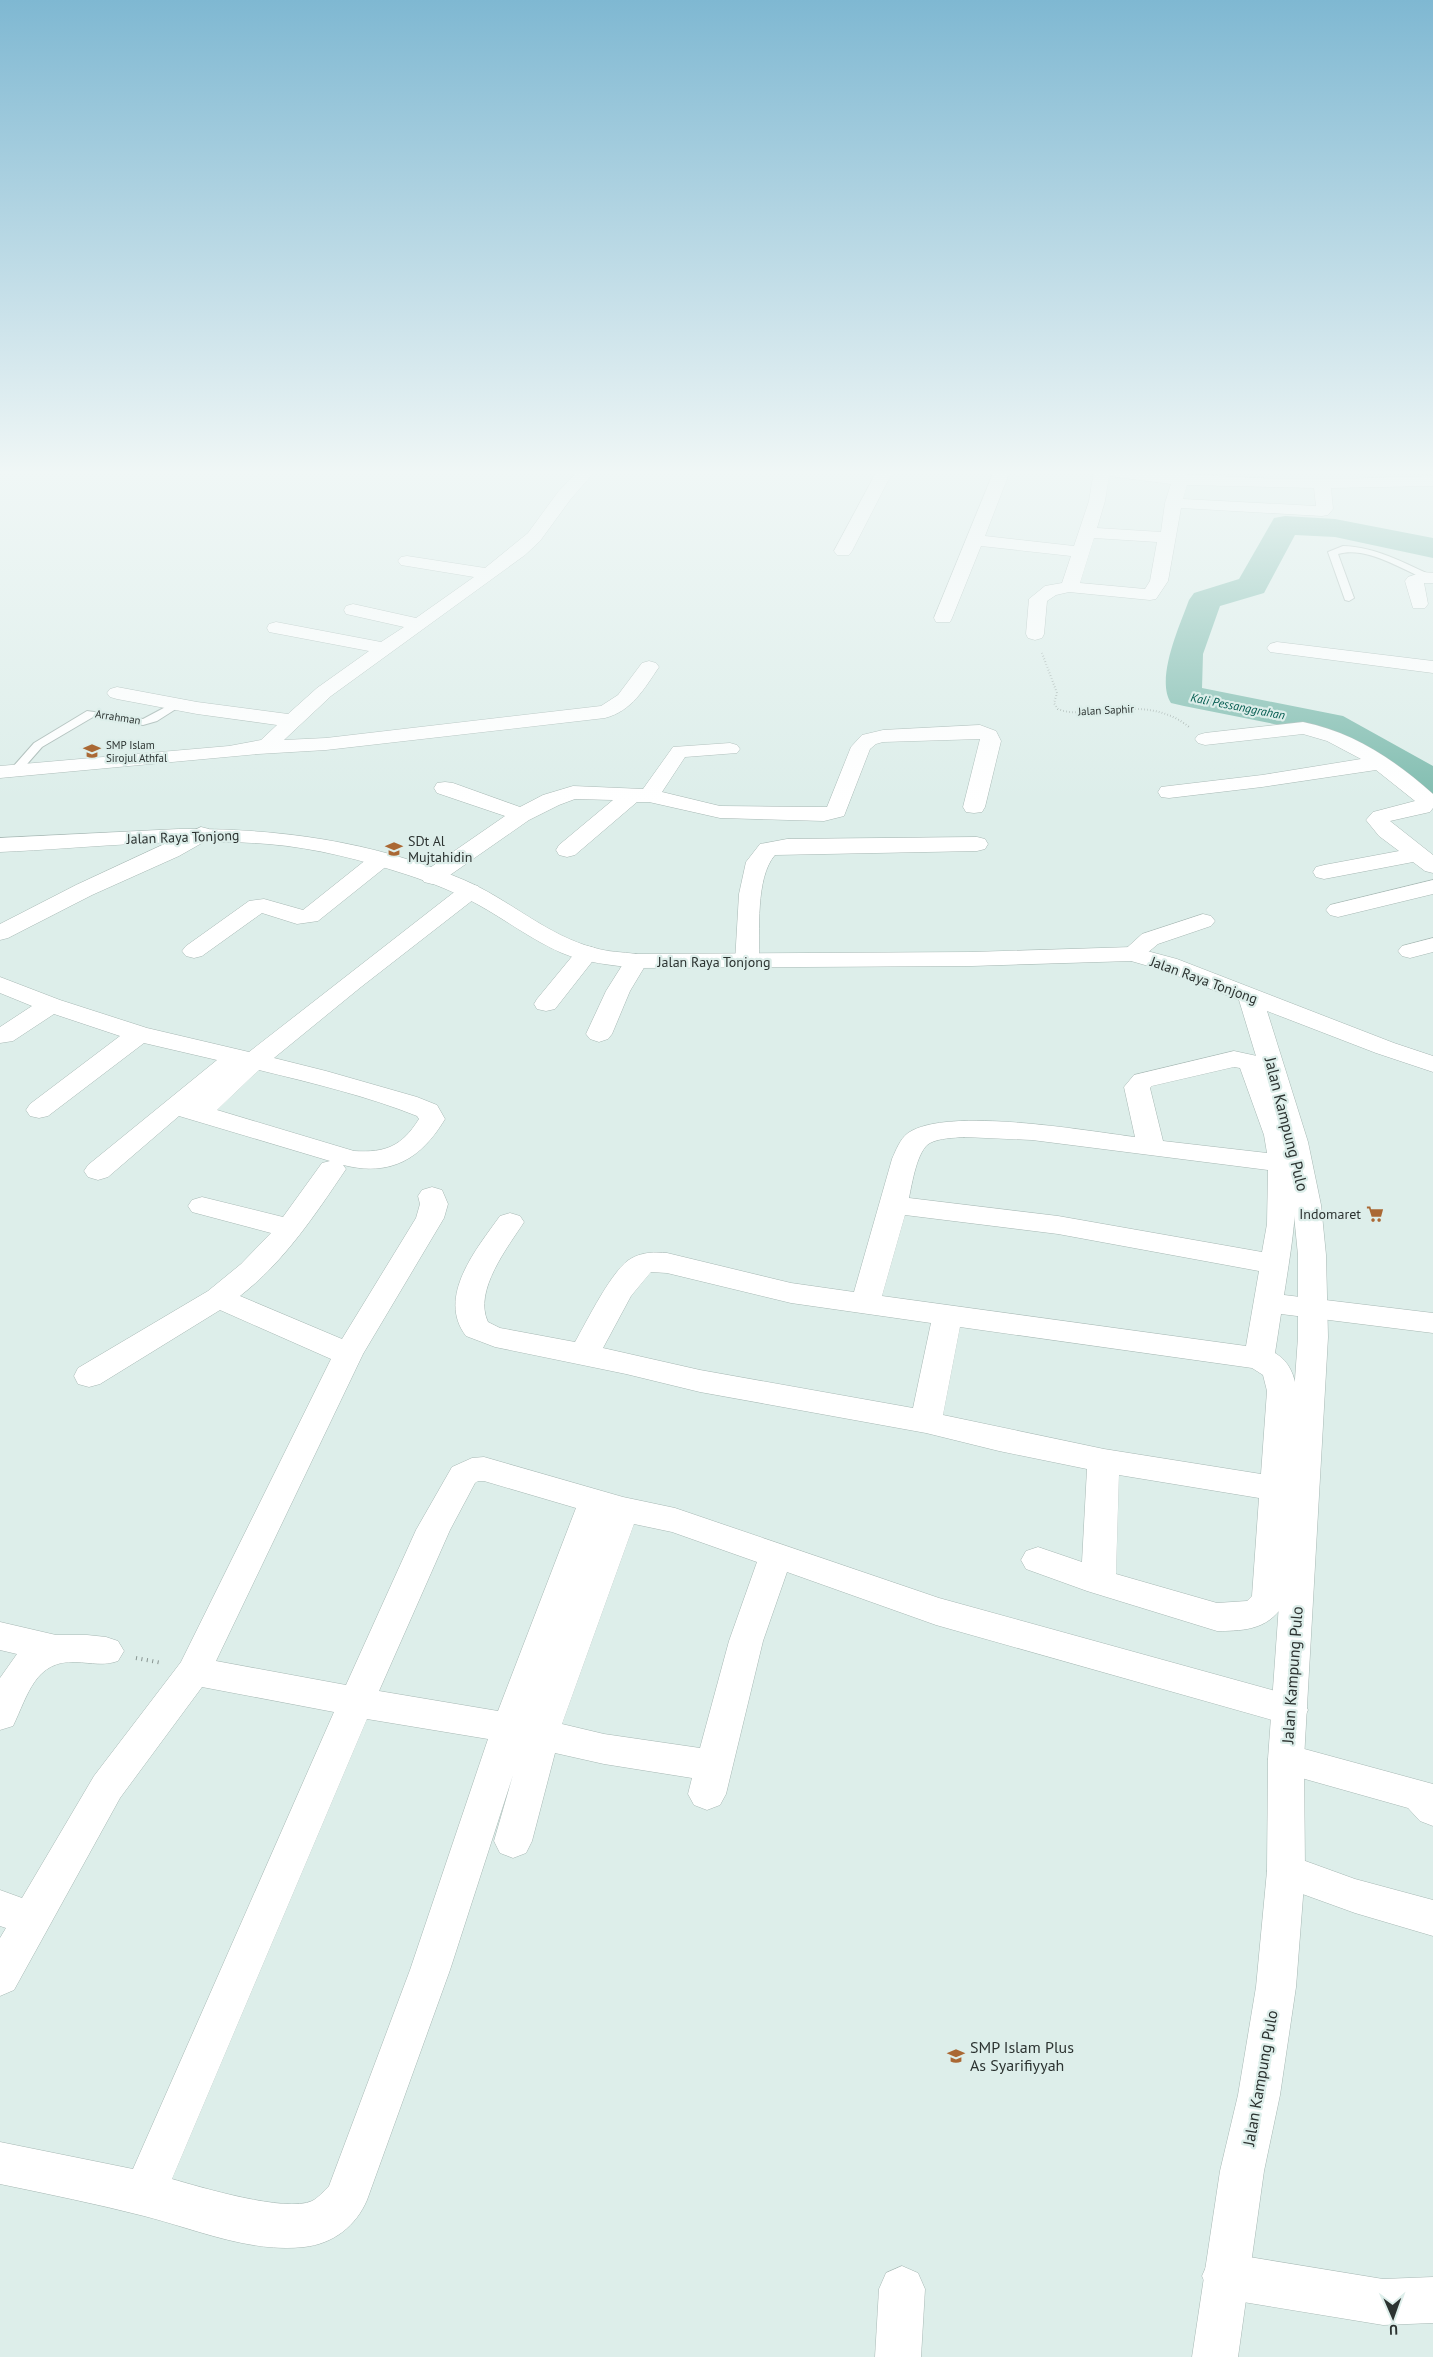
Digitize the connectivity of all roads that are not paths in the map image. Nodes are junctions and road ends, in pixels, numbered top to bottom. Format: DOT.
graph roads {
  1 [pos="478,581"];
  2 [pos="958,581"];
  3 [pos="1071,581"];
  4 [pos="1159,581"];
  5 [pos="1343,581"];
  6 [pos="1414,581"];
  7 [pos="1069,587"];
  8 [pos="1349,598"];
  9 [pos="1419,604"];
  10 [pos="353,610"];
  11 [pos="943,618"];
  12 [pos="418,624"];
  13 [pos="276,628"];
  14 [pos="1035,634"];
  15 [pos="1277,648"];
  16 [pos="386,649"];
  17 [pos="649,667"];
  18 [pos="1433,667"];
  19 [pos="117,693"];
  20 [pos="175,705"];
  21 [pos="292,721"];
  22 [pos="1205,739"];
  23 [pos="258,748"];
  24 [pos="730,748"];
  25 [pos="1378,763"];
  26 [pos="8,770"];
  27 [pos="445,788"];
  28 [pos="1169,792"];
  29 [pos="641,796"];
  30 [pos="974,807"];
  31 [pos="521,815"];
  32 [pos="201,834"];
  33 [pos="977,844"];
  34 [pos="0,845"];
  35 [pos="567,850"];
  36 [pos="380,860"];
  37 [pos="1426,860"];
  38 [pos="1324,872"];
  39 [pos="432,876"];
  40 [pos="1433,887"];
  41 [pos="470,891"];
  42 [pos="1338,910"];
  43 [pos="1203,921"];
  44 [pos="0,933"];
  45 [pos="1433,945"];
  46 [pos="194,951"];
  47 [pos="1410,951"];
  48 [pos="587,953"];
  49 [pos="1132,954"];
  50 [pos="636,961"];
  51 [pos="747,962"];
  52 [pos="0,984"];
  53 [pos="1250,997"];
  54 [pos="546,1004"];
  55 [pos="51,1005"];
  56 [pos="139,1034"];
  57 [pos="599,1034"];
  58 [pos="4,1036"];
  59 [pos="245,1059"];
  60 [pos="1433,1064"];
  61 [pos="174,1106"];
  62 [pos="39,1110"];
  63 [pos="199,1113"];
  64 [pos="1151,1148"];
  65 [pos="1282,1163"];
  66 [pos="332,1169"];
  67 [pos="98,1171"];
  68 [pos="432,1196"];
  69 [pos="894,1205"];
  70 [pos="202,1206"];
  71 [pos="510,1222"];
  72 [pos="289,1228"];
  73 [pos="1273,1264"];
  74 [pos="218,1298"];
  75 [pos="1269,1303"];
  76 [pos="865,1304"];
  77 [pos="1312,1308"];
  78 [pos="948,1314"];
  79 [pos="1433,1324"];
  80 [pos="348,1354"];
  81 [pos="584,1354"];
  82 [pos="1259,1358"];
  83 [pos="89,1376"];
  84 [pos="926,1422"];
  85 [pos="1104,1461"];
  86 [pos="1276,1489"];
  87 [pos="609,1505"];
  88 [pos="776,1554"];
  89 [pos="1038,1560"];
  90 [pos="1099,1582"];
  91 [pos="0,1636"];
  92 [pos="56,1649"];
  93 [pos="106,1651"];
  94 [pos="194,1671"];
  95 [pos="356,1702"];
  96 [pos="1290,1710"];
  97 [pos="0,1716"];
  98 [pos="525,1731"];
  99 [pos="1286,1759"];
  100 [pos="1433,1810"];
  101 [pos="513,1841"];
  102 [pos="1286,1871"];
  103 [pos="15,1913"];
  104 [pos="1433,1918"];
  105 [pos="0,1977"];
  106 [pos="0,2163"];
  107 [pos="144,2194"];
  108 [pos="1226,2276"];
  109 [pos="902,2289"];
  110 [pos="1433,2300"];
  111 [pos="898,2357"];
  112 [pos="1215,2357"];
  1 -- 12 [label="street"];
  2 -- 11 [label="street"];
  3 -- 7 [label="street"];
  4 -- 7 [label="street"];
  5 -- 8 [label="lane"];
  6 -- 9 [label="street"];
  7 -- 14 [label="street"];
  10 -- 12 [label="street"];
  12 -- 16 [label="street"];
  13 -- 16 [label="street"];
  15 -- 18 [label="street"];
  16 -- 21 [label="street"];
  17 -- 23 [label="street"];
  19 -- 20 [label="street"];
  20 -- 21 [label="street"];
  20 -- 26 [label="lane, Arrahman"];
  21 -- 23 [label="street"];
  22 -- 25 [label="street"];
  23 -- 26 [label="street"];
  24 -- 29 [label="street"];
  25 -- 28 [label="street"];
  25 -- 37 [label="street"];
  27 -- 31 [label="street"];
  29 -- 30 [label="street"];
  29 -- 31 [label="street"];
  29 -- 35 [label="street"];
  31 -- 39 [label="street"];
  32 -- 34 [label="street, Jalan Raya Tonjong"];
  32 -- 36 [label="street, Jalan Raya Tonjong"];
  32 -- 44 [label="street"];
  33 -- 51 [label="street"];
  36 -- 39 [label="street, Jalan Raya Tonjong"];
  36 -- 46 [label="street"];
  37 -- 38 [label="street"];
  39 -- 41 [label="street, Jalan Raya Tonjong"];
  40 -- 42 [label="street"];
  41 -- 48 [label="street, Jalan Raya Tonjong"];
  41 -- 59 [label="street"];
  43 -- 49 [label="street"];
  45 -- 47 [label="street"];
  48 -- 50 [label="street, Jalan Raya Tonjong"];
  48 -- 54 [label="street"];
  49 -- 51 [label="street, Jalan Raya Tonjong"];
  49 -- 53 [label="street, Jalan Raya Tonjong"];
  50 -- 51 [label="street, Jalan Raya Tonjong"];
  50 -- 57 [label="street"];
  52 -- 55 [label="street"];
  53 -- 60 [label="street, Jalan Raya Tonjong"];
  53 -- 77 [label="street, Jalan Kampung Pulo"];
  55 -- 56 [label="street"];
  55 -- 58 [label="street"];
  56 -- 59 [label="street"];
  56 -- 62 [label="street"];
  59 -- 61 [label="street"];
  59 -- 63 [label="street"];
  59 -- 63 [label="street"];
  61 -- 63 [label="street"];
  61 -- 67 [label="street"];
  64 -- 65 [label="street"];
  64 -- 65 [label="street"];
  64 -- 69 [label="street"];
  65 -- 73 [label="street"];
  66 -- 72 [label="street"];
  68 -- 80 [label="street"];
  69 -- 73 [label="street"];
  69 -- 76 [label="street"];
  70 -- 72 [label="street"];
  71 -- 81 [label="street"];
  72 -- 74 [label="street"];
  73 -- 75 [label="street"];
  74 -- 80 [label="street"];
  74 -- 83 [label="street"];
  75 -- 77 [label="street"];
  75 -- 82 [label="street"];
  76 -- 78 [label="street"];
  76 -- 81 [label="street"];
  77 -- 79 [label="street"];
  77 -- 96 [label="street, Jalan Kampung Pulo"];
  78 -- 82 [label="street"];
  78 -- 84 [label="street"];
  80 -- 94 [label="street"];
  81 -- 84 [label="street"];
  82 -- 86 [label="street"];
  84 -- 85 [label="street"];
  85 -- 86 [label="street"];
  85 -- 90 [label="street"];
  86 -- 90 [label="street"];
  87 -- 88 [label="street"];
  87 -- 95 [label="street"];
  87 -- 98 [label="street"];
  88 -- 96 [label="street"];
  88 -- 98 [label="street"];
  89 -- 90 [label="street"];
  91 -- 92 [label="street"];
  92 -- 93 [label="street"];
  92 -- 97 [label="street"];
  94 -- 95 [label="street"];
  94 -- 103 [label="street"];
  95 -- 98 [label="street"];
  95 -- 107 [label="street"];
  96 -- 99 [label="street, Jalan Kampung Pulo"];
  98 -- 101 [label="street"];
  98 -- 107 [label="street"];
  99 -- 100 [label="street"];
  99 -- 102 [label="street, Jalan Kampung Pulo"];
  102 -- 104 [label="street"];
  102 -- 108 [label="street, Jalan Kampung Pulo"];
  103 -- 105 [label="street"];
  106 -- 107 [label="street"];
  108 -- 110 [label="street"];
  108 -- 112 [label="street, Jalan Kampung Pulo"];
  109 -- 111 [label="street"];
}
